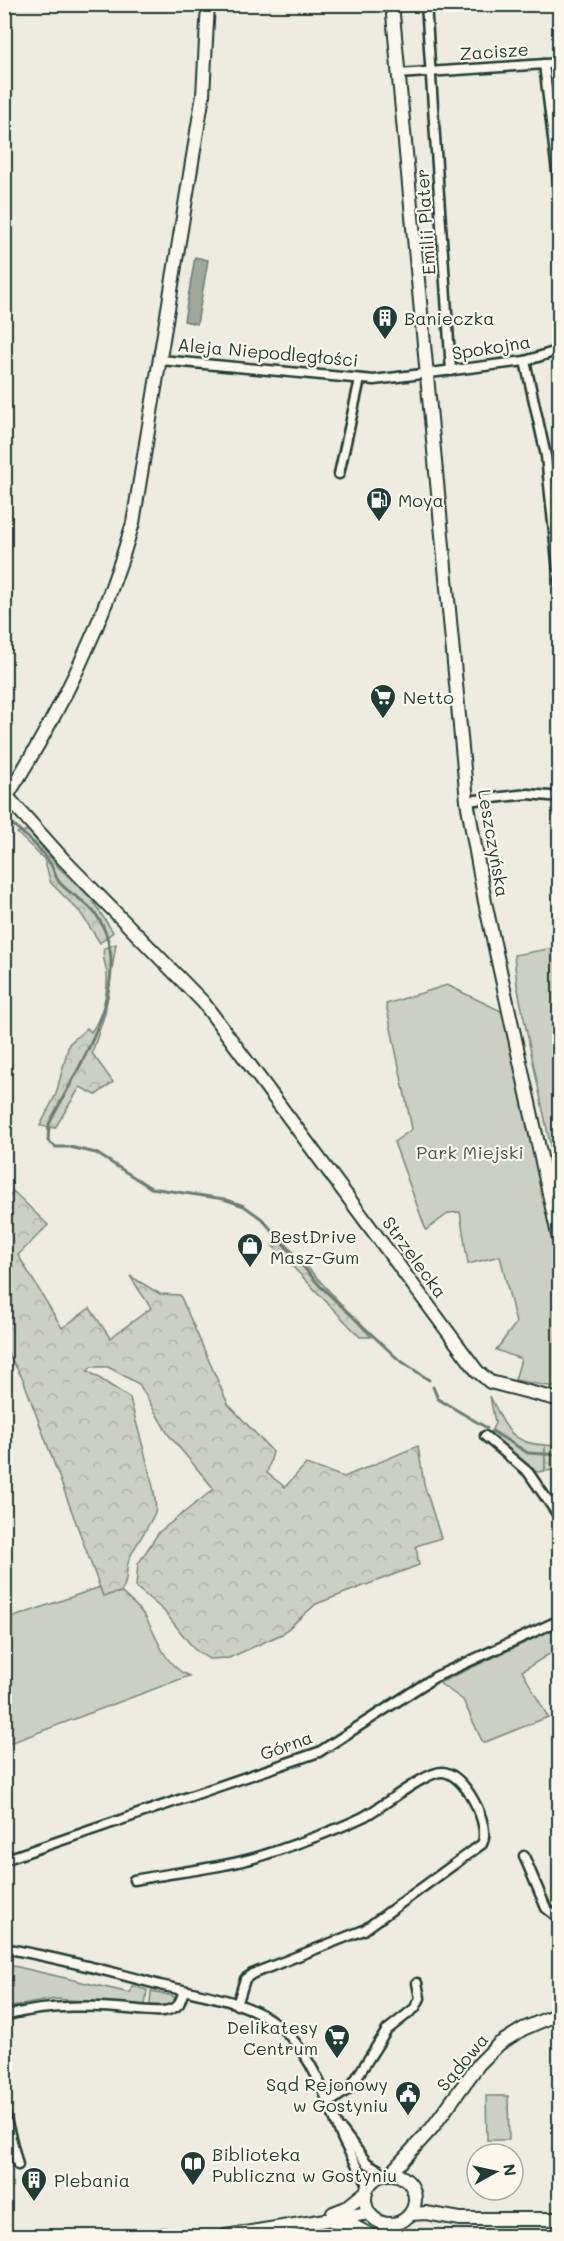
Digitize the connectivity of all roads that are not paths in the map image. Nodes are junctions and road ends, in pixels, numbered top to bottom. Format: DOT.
graph roads {
  1 [pos="208,4"];
  2 [pos="392,4"];
  3 [pos="426,4"];
  4 [pos="560,63"];
  5 [pos="544,64"];
  6 [pos="432,72"];
  7 [pos="399,74"];
  8 [pos="560,197"];
  9 [pos="560,350"];
  10 [pos="160,360"];
  11 [pos="525,361"];
  12 [pos="451,371"];
  13 [pos="426,373"];
  14 [pos="360,379"];
  15 [pos="339,474"];
  16 [pos="560,590"];
  17 [pos="6,797"];
  18 [pos="560,797"];
  19 [pos="467,801"];
  20 [pos="560,1244"];
  21 [pos="534,1392"];
  22 [pos="560,1394"];
  23 [pos="560,1400"];
  24 [pos="485,1437"];
  25 [pos="560,1518"];
  26 [pos="560,1620"];
  27 [pos="524,1856"];
  28 [pos="4,1860"];
  29 [pos="134,1880"];
  30 [pos="560,1919"];
  31 [pos="4,1948"];
  32 [pos="417,1983"];
  33 [pos="184,1991"];
  34 [pos="237,2005"];
  35 [pos="560,2013"];
  36 [pos="4,2016"];
  37 [pos="329,2103"];
  38 [pos="4,2111"];
  39 [pos="340,2127"];
  40 [pos="432,2128"];
  41 [pos="18,2165"];
  42 [pos="388,2174"];
  43 [pos="403,2177"];
  44 [pos="367,2189"];
  45 [pos="416,2199"];
  46 [pos="369,2213"];
  47 [pos="411,2214"];
  48 [pos="481,2217"];
  49 [pos="318,2219"];
  50 [pos="560,2219"];
  51 [pos="387,2230"];
  52 [pos="226,2236"];
  53 [pos="372,2236"];
  1 -- 10 [label="street"];
  2 -- 7 [label="street, Leszczyńska"];
  3 -- 6 [label="street"];
  4 -- 5 [label="street, Zacisze"];
  5 -- 6 [label="street, Zacisze"];
  5 -- 8 [label="street"];
  6 -- 7 [label="street, Zacisze"];
  6 -- 12 [label="street, Emilii Plater"];
  7 -- 13 [label="street, Leszczyńska"];
  9 -- 11 [label="street, Spokojna"];
  10 -- 14 [label="street, Aleja Niepodległości"];
  10 -- 17 [label="street, Aleja Niepodległości"];
  11 -- 12 [label="street, Spokojna"];
  11 -- 16 [label="street"];
  12 -- 13 [label="street, Spokojna"];
  13 -- 14 [label="street, Aleja Niepodległości"];
  13 -- 19 [label="street, Leszczyńska"];
  14 -- 15 [label="street"];
  17 -- 21 [label="street, Strzelecka"];
  18 -- 19 [label="street"];
  19 -- 20 [label="street, Leszczyńska"];
  21 -- 22 [label="street, Strzelecka"];
  21 -- 23 [label="street, Strzelecka"];
  24 -- 25 [label="street"];
  26 -- 28 [label="street, Górna"];
  27 -- 30 [label="street"];
  29 -- 34 [label="street"];
  31 -- 33 [label="street"];
  32 -- 37 [label="street"];
  33 -- 34 [label="street"];
  33 -- 36 [label="street"];
  34 -- 37 [label="street"];
  35 -- 40 [label="street, Sądowa"];
  37 -- 39 [label="street"];
  38 -- 41 [label="street"];
  39 -- 42 [label="street"];
  39 -- 44 [label="street"];
  40 -- 42 [label="street, Sądowa"];
  40 -- 43 [label="street, Sądowa"];
  42 -- 43 [label="street"];
  42 -- 44 [label="street"];
  43 -- 45 [label="street"];
  44 -- 46 [label="street"];
  44 -- 49 [label="street"];
  45 -- 47 [label="street"];
  45 -- 48 [label="street"];
  46 -- 49 [label="street"];
  46 -- 51 [label="street"];
  47 -- 48 [label="street"];
  47 -- 51 [label="street"];
  48 -- 50 [label="street"];
  49 -- 52 [label="street"];
  49 -- 53 [label="street"];
}
